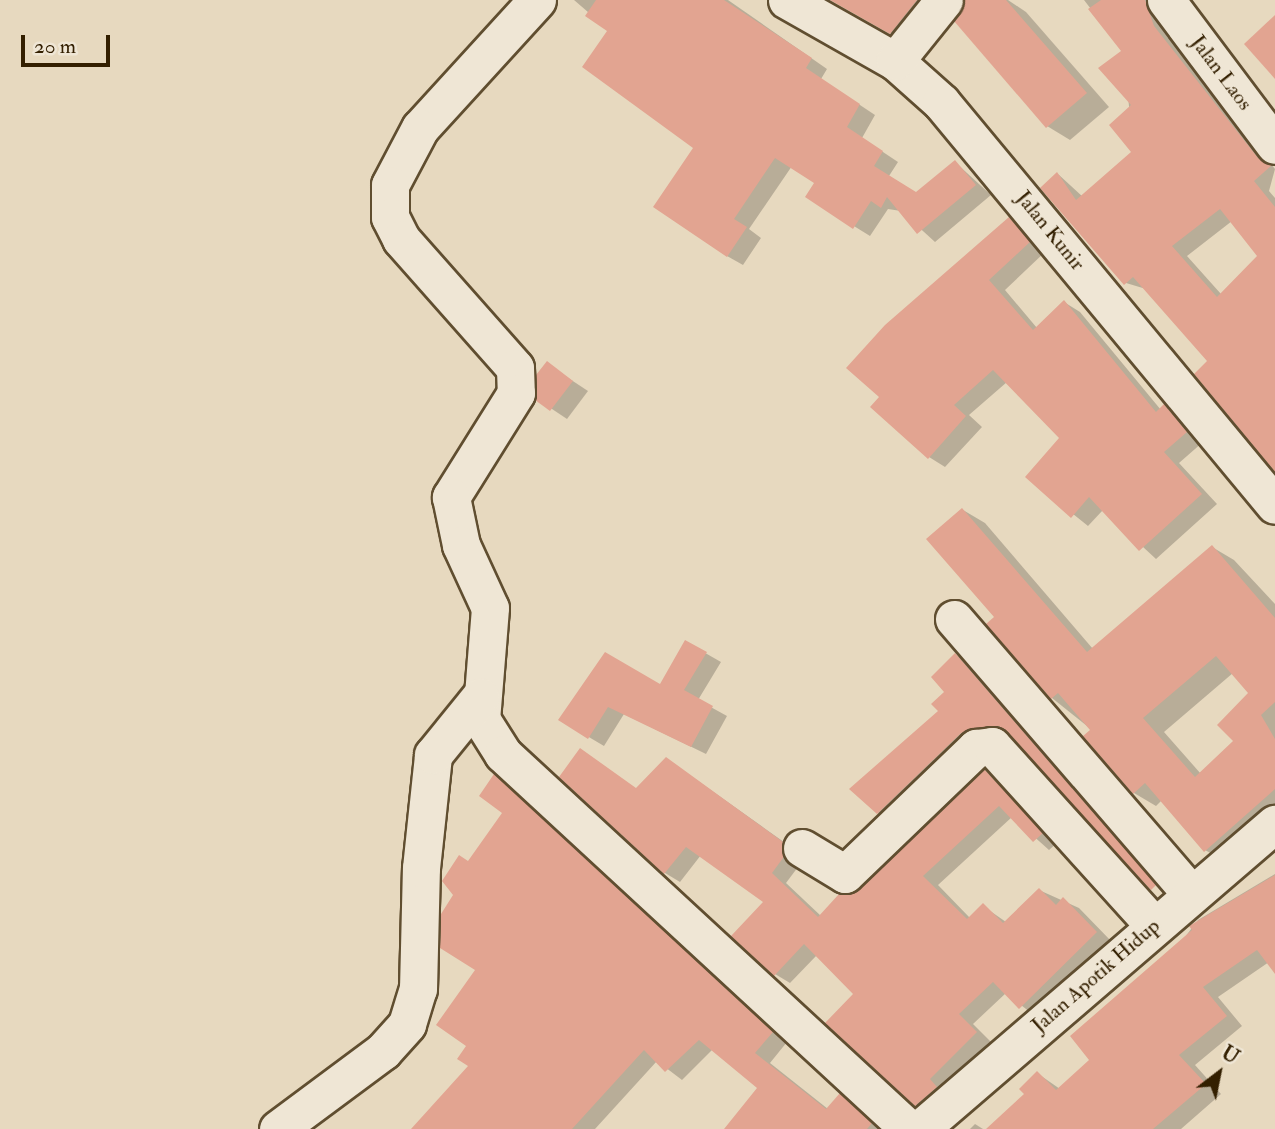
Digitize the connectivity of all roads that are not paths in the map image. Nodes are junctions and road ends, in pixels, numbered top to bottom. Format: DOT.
graph roads {
  1 [pos="537,0"];
  2 [pos="787,0"];
  3 [pos="944,0"];
  4 [pos="1166,0"];
  5 [pos="895,61"];
  6 [pos="1275,145"];
  7 [pos="1275,505"];
  8 [pos="954,619"];
  9 [pos="480,697"];
  10 [pos="1275,824"];
  11 [pos="802,848"];
  12 [pos="1191,894"];
  13 [pos="1154,925"];
  14 [pos="285,1128"];
  15 [pos="909,1129"];
  16 [pos="920,1129"];
  1 -- 9 [label="street"];
  2 -- 5 [label="street, Jalan Kunir"];
  3 -- 5 [label="street"];
  4 -- 6 [label="street, Jalan Laos"];
  5 -- 7 [label="street, Jalan Kunir"];
  8 -- 12 [label="street"];
  9 -- 14 [label="street"];
  9 -- 15 [label="street"];
  10 -- 12 [label="street, Jalan Apotik Hidup"];
  11 -- 13 [label="street"];
  12 -- 13 [label="street, Jalan Apotik Hidup"];
  13 -- 16 [label="street, Jalan Apotik Hidup"];
}
